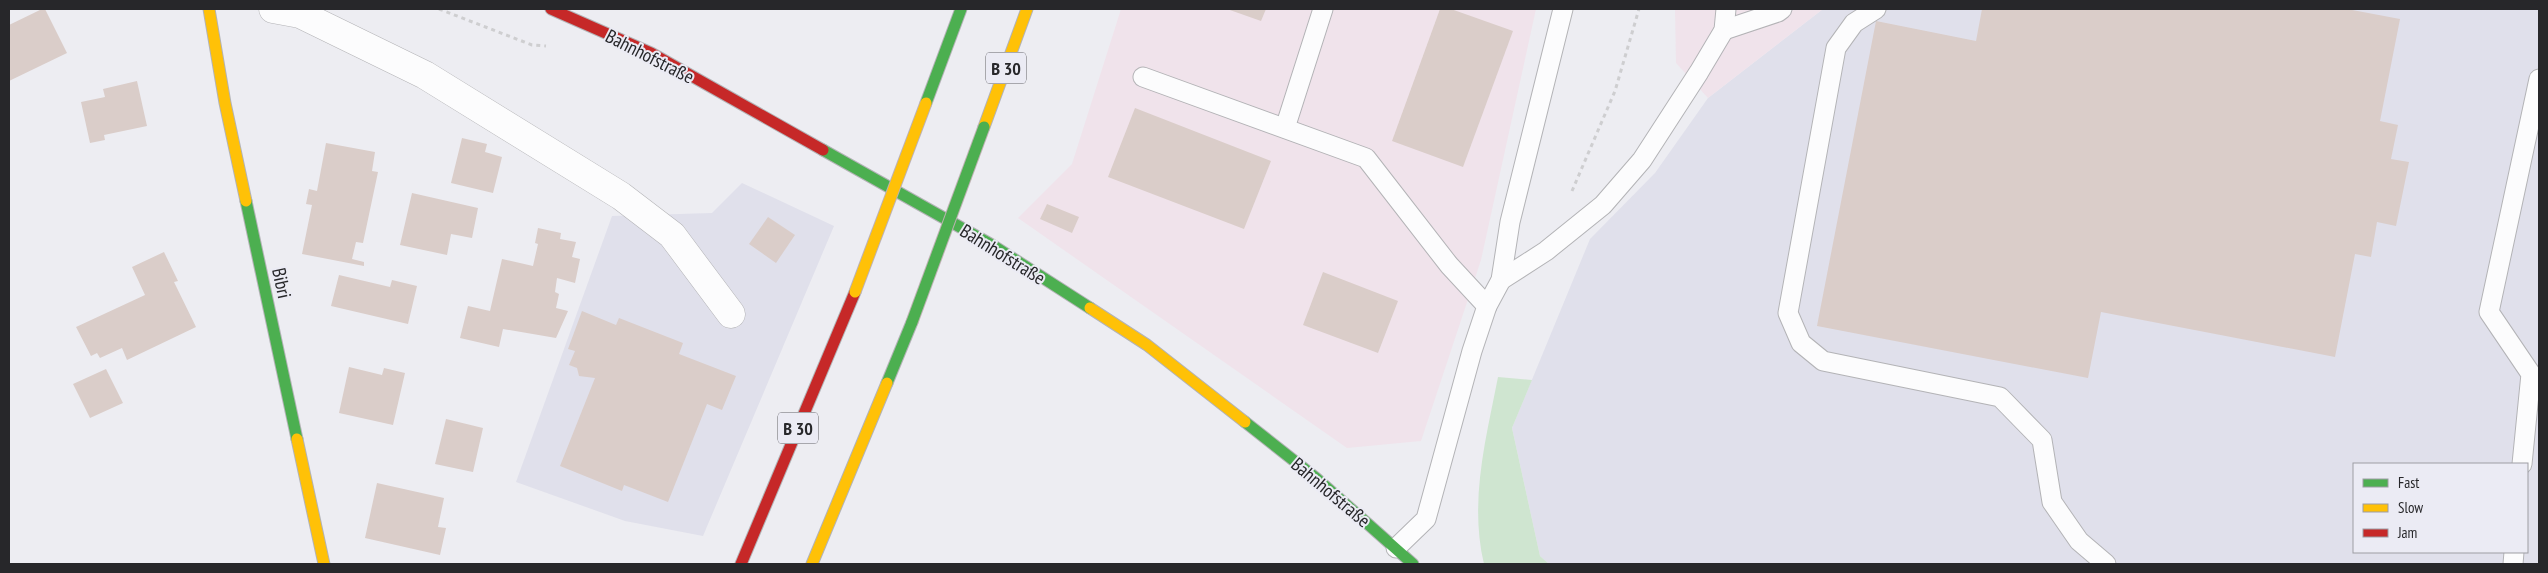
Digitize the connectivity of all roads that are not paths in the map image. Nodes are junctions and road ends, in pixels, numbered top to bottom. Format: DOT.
graph roads {
  1 [pos="273,9"];
  2 [pos="551,9"];
  3 [pos="960,9"];
  4 [pos="1027,9"];
  5 [pos="1323,9"];
  6 [pos="1563,9"];
  7 [pos="1726,9"];
  8 [pos="1782,9"];
  9 [pos="1876,9"];
  10 [pos="213,10"];
  11 [pos="1724,30"];
  12 [pos="1143,76"];
  13 [pos="2539,79"];
  14 [pos="1285,128"];
  15 [pos="1501,280"];
  16 [pos="1487,306"];
  17 [pos="731,314"];
  18 [pos="2522,463"];
  19 [pos="1396,548"];
  20 [pos="324,564"];
  21 [pos="741,564"];
  22 [pos="812,564"];
  23 [pos="1413,564"];
  24 [pos="2106,564"];
  1 -- 17 [label="street"];
  2 -- 19 [label="main road, Bahnhofstraße"];
  3 -- 21 [label="main road, B 30, bridge"];
  4 -- 22 [label="main road, B 30, bridge"];
  5 -- 14 [label="lane"];
  6 -- 15 [label="lane"];
  7 -- 11 [label="lane"];
  8 -- 11 [label="lane"];
  9 -- 24 [label="lane"];
  10 -- 20 [label="main road, Bibri"];
  11 -- 15 [label="lane"];
  12 -- 14 [label="lane"];
  13 -- 18 [label="lane"];
  14 -- 16 [label="lane"];
  15 -- 16 [label="lane"];
  16 -- 19 [label="lane"];
  19 -- 23 [label="main road, Bahnhofstraße"];
}
